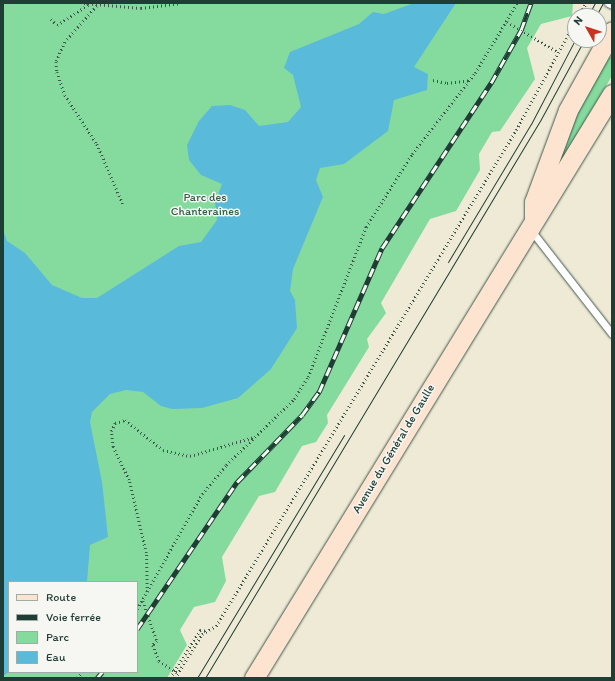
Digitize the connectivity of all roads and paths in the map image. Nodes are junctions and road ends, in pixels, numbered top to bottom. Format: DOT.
graph roads {
  1 [pos="84,3"];
  2 [pos="180,3"];
  3 [pos="517,3"];
  4 [pos="608,3"];
  5 [pos="89,4"];
  6 [pos="612,5"];
  7 [pos="97,6"];
  8 [pos="51,19"];
  9 [pos="507,22"];
  10 [pos="612,31"];
  11 [pos="567,36"];
  12 [pos="558,52"];
  13 [pos="433,80"];
  14 [pos="470,80"];
  15 [pos="612,94"];
  16 [pos="124,204"];
  17 [pos="531,223"];
  18 [pos="612,334"];
  19 [pos="254,436"];
  20 [pos="147,593"];
  21 [pos="142,601"];
  22 [pos="138,607"];
  23 [pos="208,631"];
  24 [pos="175,671"];
  25 [pos="178,673"];
  26 [pos="170,678"];
  27 [pos="175,678"];
  28 [pos="254,678"];
  1 -- 5 [label="path"];
  2 -- 7 [label="path"];
  3 -- 9 [label="path"];
  4 -- 6 [label="lane"];
  5 -- 7 [label="path"];
  5 -- 8 [label="path"];
  7 -- 16 [label="path"];
  9 -- 12 [label="path"];
  9 -- 14 [label="path"];
  10 -- 17 [label="main road, Avenue du Général de Gaulle"];
  11 -- 12 [label="path"];
  12 -- 23 [label="path"];
  13 -- 14 [label="path"];
  14 -- 19 [label="path"];
  15 -- 17 [label="main road, Avenue du Général de Gaulle"];
  17 -- 18 [label="lane"];
  17 -- 28 [label="main road, Avenue du Général de Gaulle"];
  19 -- 20 [label="path"];
  19 -- 20 [label="path"];
  20 -- 21 [label="path"];
  21 -- 22 [label="path"];
  21 -- 24 [label="path"];
  23 -- 24 [label="path"];
  23 -- 25 [label="path"];
  24 -- 25 [label="path"];
  24 -- 26 [label="path"];
  25 -- 27 [label="path"];
}
